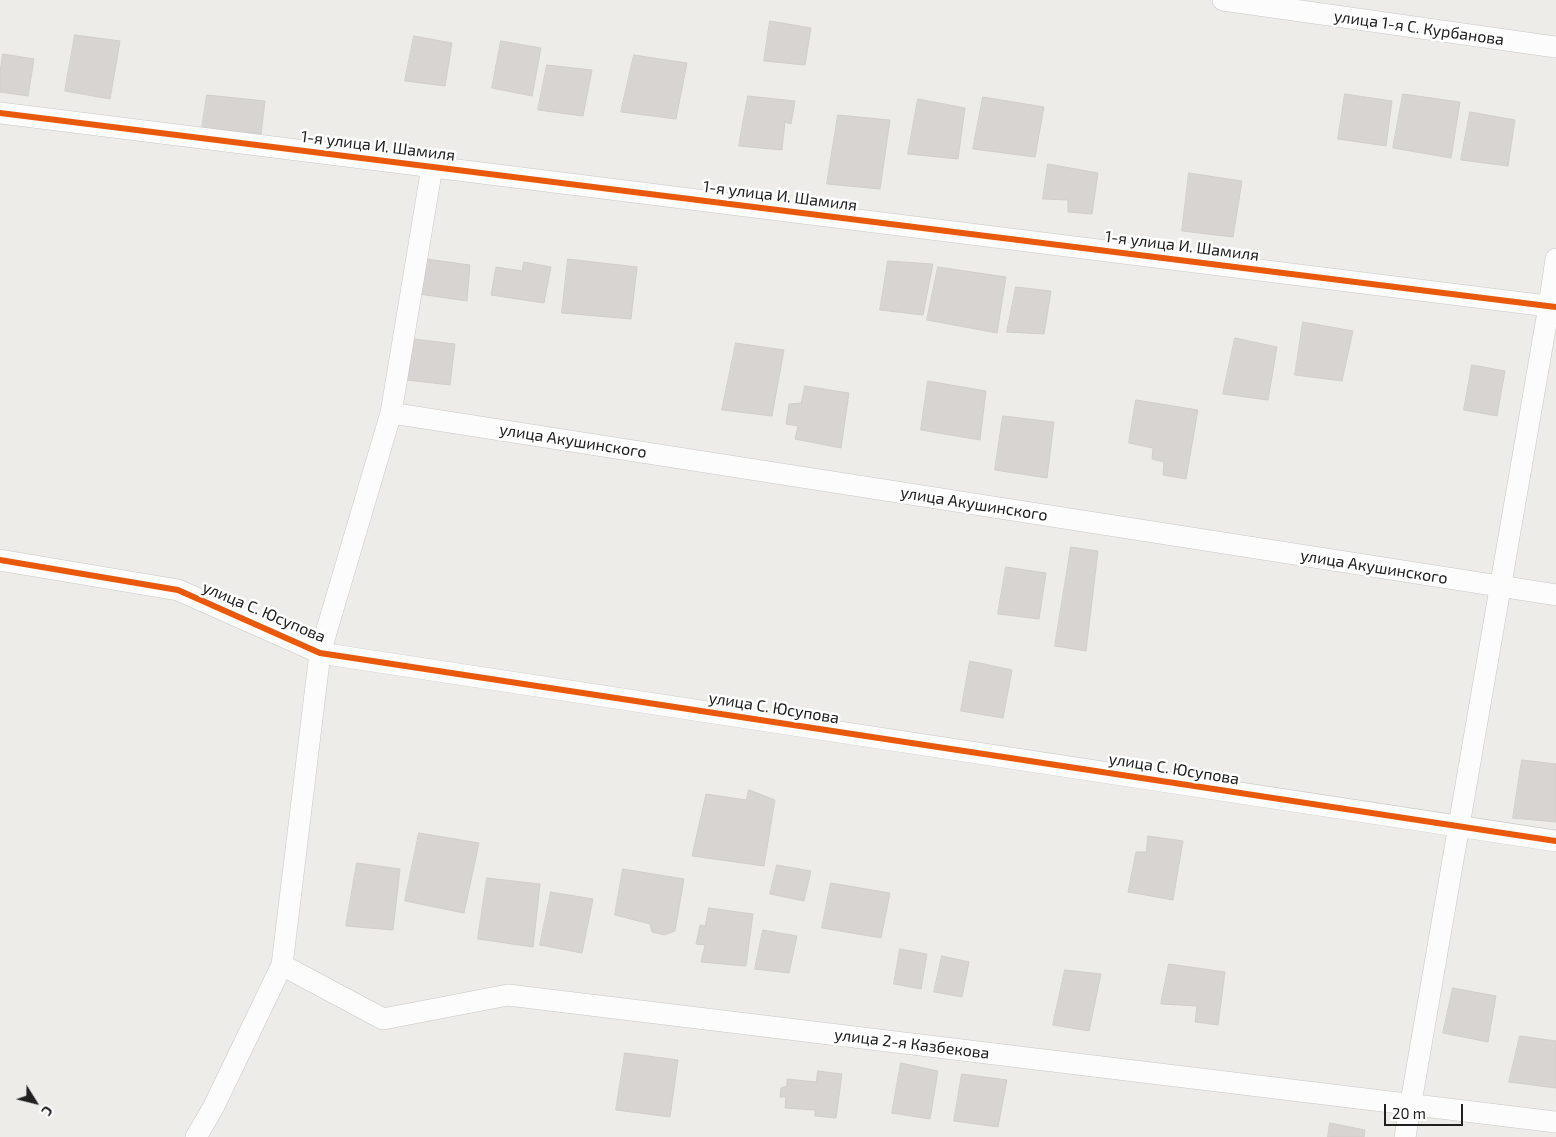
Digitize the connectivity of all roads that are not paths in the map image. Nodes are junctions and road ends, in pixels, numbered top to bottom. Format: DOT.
graph roads {
  1 [pos="1223,0"];
  2 [pos="1556,47"];
  3 [pos="0,113"];
  4 [pos="432,167"];
  5 [pos="1556,259"];
  6 [pos="1553,307"];
  7 [pos="391,413"];
  8 [pos="0,560"];
  9 [pos="1500,587"];
  10 [pos="1556,595"];
  11 [pos="320,653"];
  12 [pos="1458,827"];
  13 [pos="1556,841"];
  14 [pos="282,965"];
  15 [pos="1411,1104"];
  16 [pos="1556,1122"];
  17 [pos="196,1137"];
  18 [pos="1406,1137"];
  1 -- 2 [label="street, улица 1-я С. Курбанова"];
  3 -- 4 [label="street, 1-я улица И. Шамиля"];
  4 -- 6 [label="street, 1-я улица И. Шамиля"];
  4 -- 7 [label="street"];
  5 -- 6 [label="street"];
  6 -- 9 [label="street"];
  7 -- 9 [label="street, улица Акушинского"];
  7 -- 11 [label="street"];
  8 -- 11 [label="street, улица С. Юсупова"];
  9 -- 10 [label="street, улица Акушинского"];
  9 -- 12 [label="street"];
  11 -- 12 [label="street, улица С. Юсупова"];
  11 -- 14 [label="street"];
  12 -- 13 [label="street, улица С. Юсупова"];
  12 -- 15 [label="street"];
  14 -- 15 [label="street, улица 2-я Казбекова"];
  14 -- 17 [label="street"];
  15 -- 16 [label="street, улица 2-я Казбекова"];
  15 -- 18 [label="street"];
}
